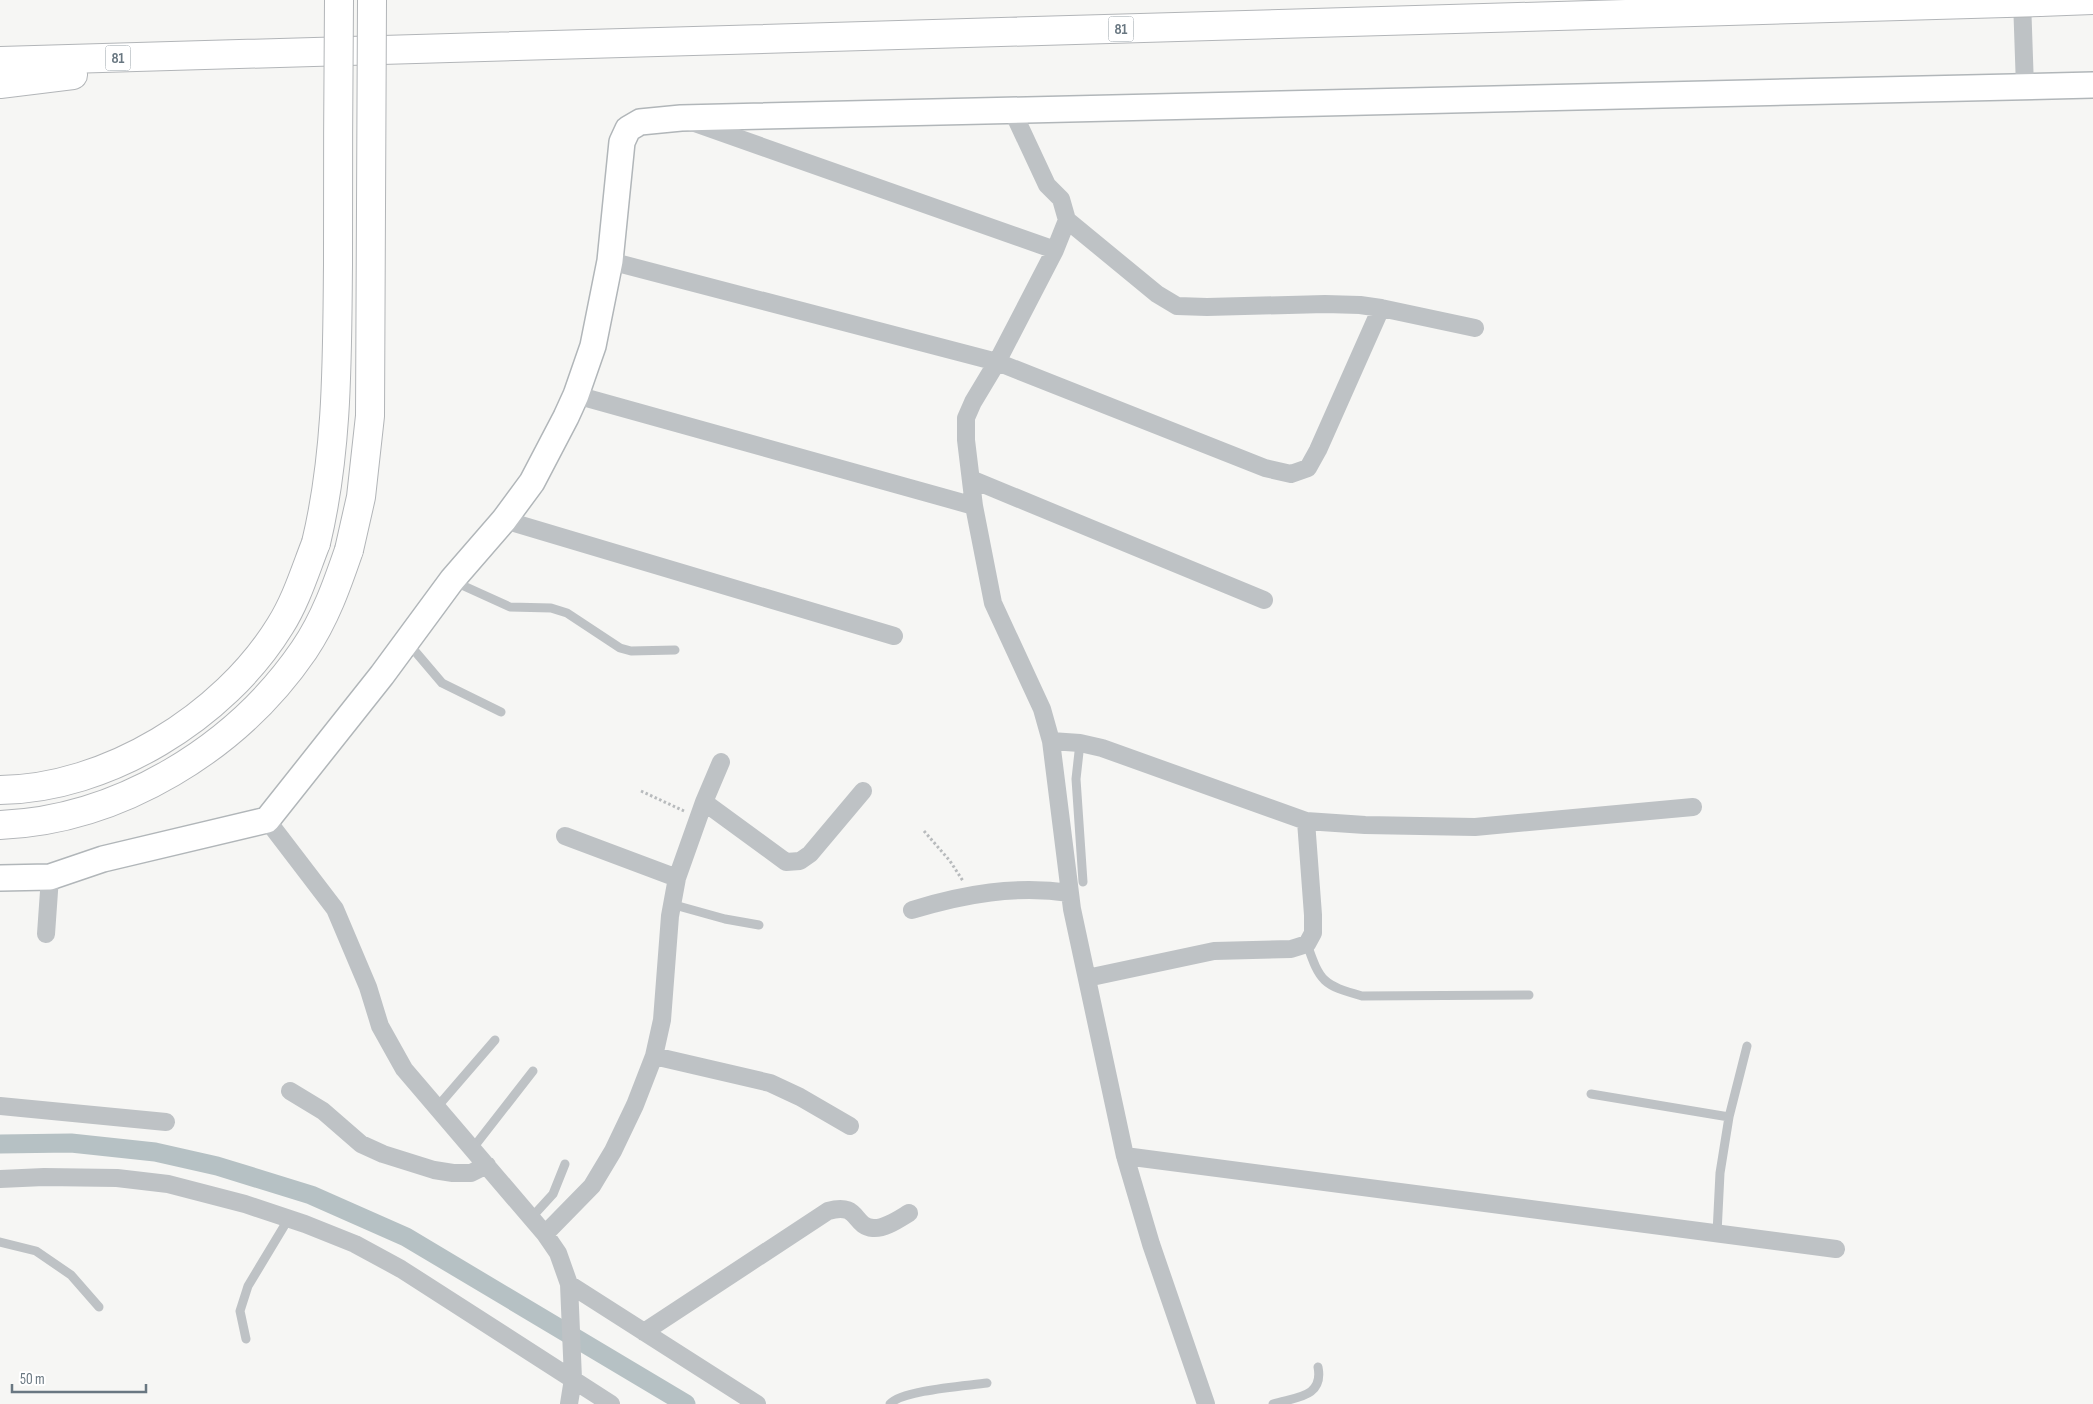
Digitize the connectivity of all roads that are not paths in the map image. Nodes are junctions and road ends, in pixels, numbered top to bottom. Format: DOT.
graph roads {
  1 [pos="339,0"];
  2 [pos="372,0"];
  3 [pos="2093,0"];
  4 [pos="2023,2"];
  5 [pos="235,55"];
  6 [pos="0,61"];
  7 [pos="0,84"];
  8 [pos="2093,85"];
  9 [pos="2025,87"];
  10 [pos="1012,110"];
  11 [pos="681,118"];
  12 [pos="1067,220"];
  13 [pos="1055,250"];
  14 [pos="610,261"];
  15 [pos="1381,308"];
  16 [pos="1475,328"];
  17 [pos="997,362"];
  18 [pos="576,395"];
  19 [pos="971,479"];
  20 [pos="974,506"];
  21 [pos="504,520"];
  22 [pos="452,580"];
  23 [pos="1264,600"];
  24 [pos="894,636"];
  25 [pos="406,641"];
  26 [pos="675,650"];
  27 [pos="501,712"];
  28 [pos="1051,741"];
  29 [pos="1080,743"];
  30 [pos="721,762"];
  31 [pos="0,790"];
  32 [pos="863,790"];
  33 [pos="1693,807"];
  34 [pos="701,809"];
  35 [pos="267,820"];
  36 [pos="1306,821"];
  37 [pos="0,825"];
  38 [pos="564,836"];
  39 [pos="50,877"];
  40 [pos="0,878"];
  41 [pos="677,878"];
  42 [pos="1077,887"];
  43 [pos="671,904"];
  44 [pos="912,910"];
  45 [pos="759,925"];
  46 [pos="46,934"];
  47 [pos="1307,944"];
  48 [pos="1087,978"];
  49 [pos="1529,995"];
  50 [pos="495,1040"];
  51 [pos="1747,1046"];
  52 [pos="654,1056"];
  53 [pos="533,1071"];
  54 [pos="290,1091"];
  55 [pos="1591,1094"];
  56 [pos="0,1106"];
  57 [pos="438,1106"];
  58 [pos="1729,1117"];
  59 [pos="166,1122"];
  60 [pos="850,1126"];
  61 [pos="472,1148"];
  62 [pos="1125,1156"];
  63 [pos="564,1164"];
  64 [pos="487,1165"];
  65 [pos="0,1179"];
  66 [pos="909,1213"];
  67 [pos="532,1217"];
  68 [pos="289,1218"];
  69 [pos="1717,1233"];
  70 [pos="546,1234"];
  71 [pos="0,1242"];
  72 [pos="1836,1249"];
  73 [pos="569,1284"];
  74 [pos="99,1306"];
  75 [pos="644,1332"];
  76 [pos="246,1339"];
  77 [pos="1318,1367"];
  78 [pos="573,1380"];
  79 [pos="987,1383"];
  80 [pos="569,1404"];
  81 [pos="612,1404"];
  82 [pos="757,1404"];
  83 [pos="890,1404"];
  84 [pos="1206,1404"];
  85 [pos="1272,1404"];
  1 -- 31 [label="highway, bridge"];
  2 -- 37 [label="highway, bridge"];
  3 -- 4 [label="highway, 81"];
  4 -- 5 [label="highway, 81"];
  4 -- 9 [label="street"];
  5 -- 6 [label="highway, 81"];
  5 -- 7 [label="highway"];
  8 -- 9 [label="main road"];
  9 -- 10 [label="main road"];
  10 -- 11 [label="main road"];
  10 -- 12 [label="street"];
  11 -- 13 [label="street"];
  11 -- 14 [label="main road"];
  12 -- 13 [label="street"];
  12 -- 15 [label="street"];
  13 -- 17 [label="street"];
  14 -- 17 [label="street"];
  14 -- 18 [label="main road"];
  15 -- 16 [label="street"];
  15 -- 17 [label="street"];
  17 -- 19 [label="street"];
  18 -- 20 [label="street"];
  18 -- 21 [label="main road"];
  19 -- 20 [label="street"];
  19 -- 23 [label="street"];
  20 -- 28 [label="street"];
  21 -- 22 [label="main road"];
  21 -- 24 [label="street"];
  22 -- 25 [label="main road"];
  22 -- 26 [label="lane"];
  25 -- 27 [label="lane"];
  25 -- 35 [label="main road"];
  28 -- 29 [label="street"];
  28 -- 42 [label="street"];
  29 -- 36 [label="street"];
  29 -- 42 [label="lane"];
  30 -- 34 [label="street"];
  32 -- 34 [label="street"];
  33 -- 36 [label="street"];
  34 -- 41 [label="street"];
  35 -- 39 [label="main road"];
  35 -- 57 [label="street"];
  36 -- 47 [label="street"];
  38 -- 41 [label="street"];
  39 -- 40 [label="main road"];
  39 -- 46 [label="street"];
  41 -- 43 [label="street"];
  42 -- 44 [label="street"];
  42 -- 48 [label="street"];
  43 -- 45 [label="lane"];
  43 -- 52 [label="street"];
  47 -- 48 [label="street"];
  47 -- 49 [label="lane"];
  48 -- 62 [label="street"];
  50 -- 57 [label="lane"];
  51 -- 58 [label="lane"];
  52 -- 60 [label="street"];
  52 -- 70 [label="street"];
  53 -- 61 [label="lane"];
  54 -- 64 [label="street"];
  55 -- 58 [label="lane"];
  56 -- 59 [label="street"];
  57 -- 61 [label="street"];
  58 -- 69 [label="lane"];
  61 -- 64 [label="street"];
  62 -- 69 [label="street"];
  62 -- 84 [label="street"];
  63 -- 67 [label="lane"];
  64 -- 67 [label="street"];
  65 -- 68 [label="street"];
  66 -- 75 [label="street"];
  67 -- 70 [label="street"];
  68 -- 76 [label="lane"];
  68 -- 78 [label="street"];
  69 -- 72 [label="street"];
  70 -- 73 [label="street"];
  71 -- 74 [label="lane"];
  73 -- 75 [label="street"];
  73 -- 78 [label="street"];
  75 -- 82 [label="street"];
  77 -- 85 [label="lane"];
  78 -- 80 [label="street"];
  78 -- 81 [label="street"];
  79 -- 83 [label="lane"];
}
